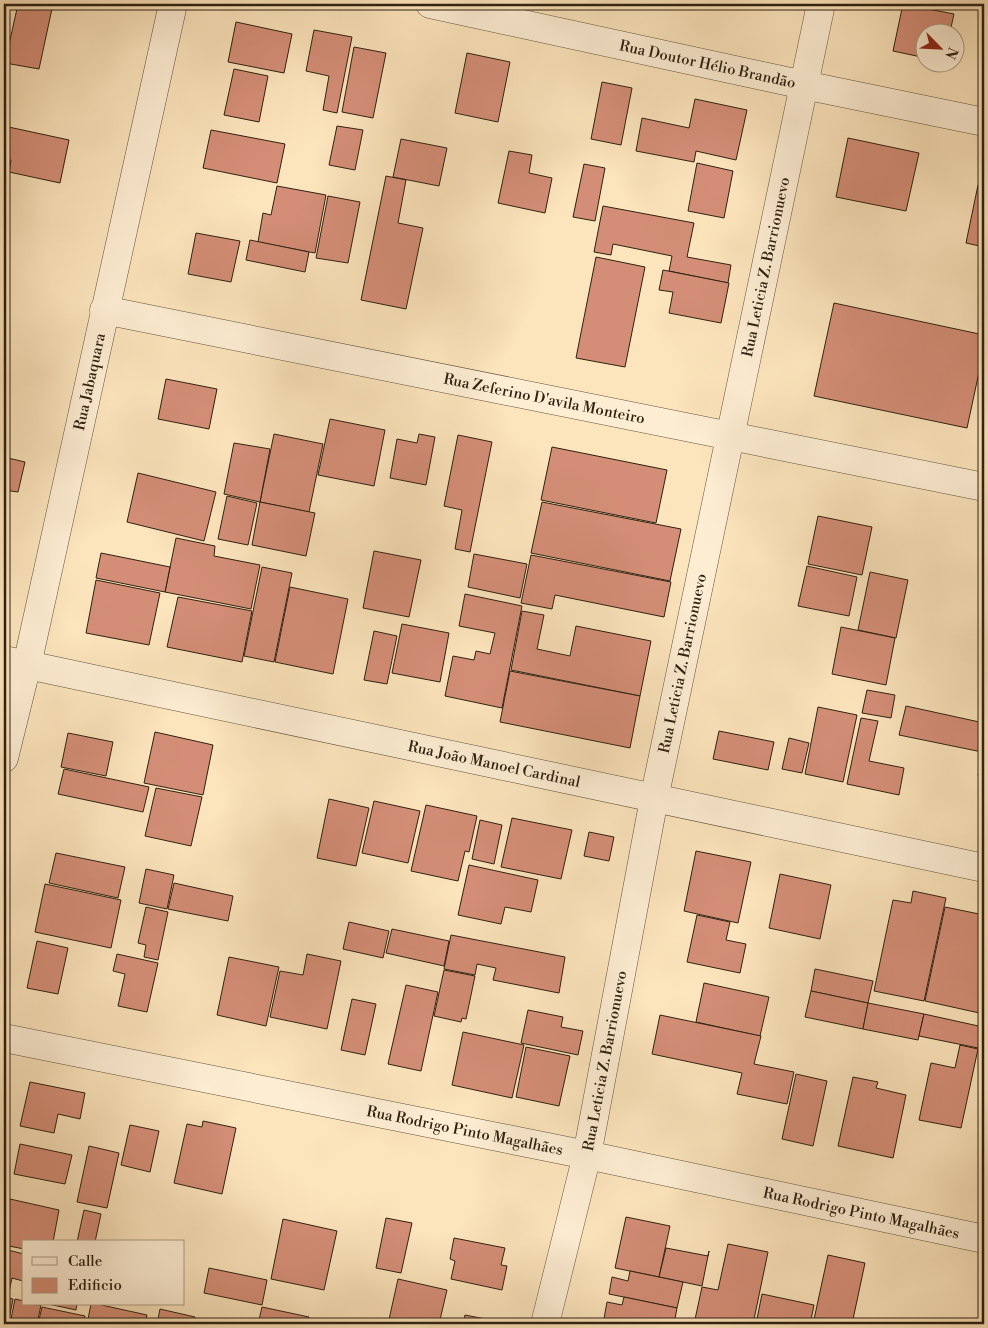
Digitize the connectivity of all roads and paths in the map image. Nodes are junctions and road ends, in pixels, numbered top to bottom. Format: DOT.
graph roads {
  1 [pos="173,4"];
  2 [pos="430,4"];
  3 [pos="821,4"];
  4 [pos="804,85"];
  5 [pos="984,122"];
  6 [pos="104,310"];
  7 [pos="730,436"];
  8 [pos="984,486"];
  9 [pos="15,663"];
  10 [pos="4,758"];
  11 [pos="654,799"];
  12 [pos="984,868"];
  13 [pos="4,1038"];
  14 [pos="587,1155"];
  15 [pos="984,1239"];
  16 [pos="545,1324"];
  1 -- 6 [label="street, Rua Jabaquara"];
  2 -- 4 [label="street, Rua Doutor Hélio Brandão"];
  3 -- 4 [label="street, Rua Leticia Z. Barrionuevo"];
  4 -- 5 [label="street, Rua Doutor Hélio Brandão"];
  4 -- 7 [label="street, Rua Leticia Z. Barrionuevo"];
  6 -- 7 [label="street, Rua Zeferino D'avila Monteiro"];
  6 -- 9 [label="street, Rua Jabaquara"];
  7 -- 8 [label="street, Rua Zeferino D'avila Monteiro"];
  7 -- 11 [label="street, Rua Leticia Z. Barrionuevo"];
  9 -- 10 [label="street, Rua Jabaquara"];
  9 -- 11 [label="street, Rua João Manoel Cardinal"];
  11 -- 12 [label="street, Rua João Manoel Cardinal"];
  11 -- 14 [label="street, Rua Leticia Z. Barrionuevo"];
  13 -- 14 [label="street, Rua Rodrigo Pinto Magalhães"];
  14 -- 15 [label="street, Rua Rodrigo Pinto Magalhães"];
  14 -- 16 [label="street, Rua Leticia Z. Barrionuevo"];
}
